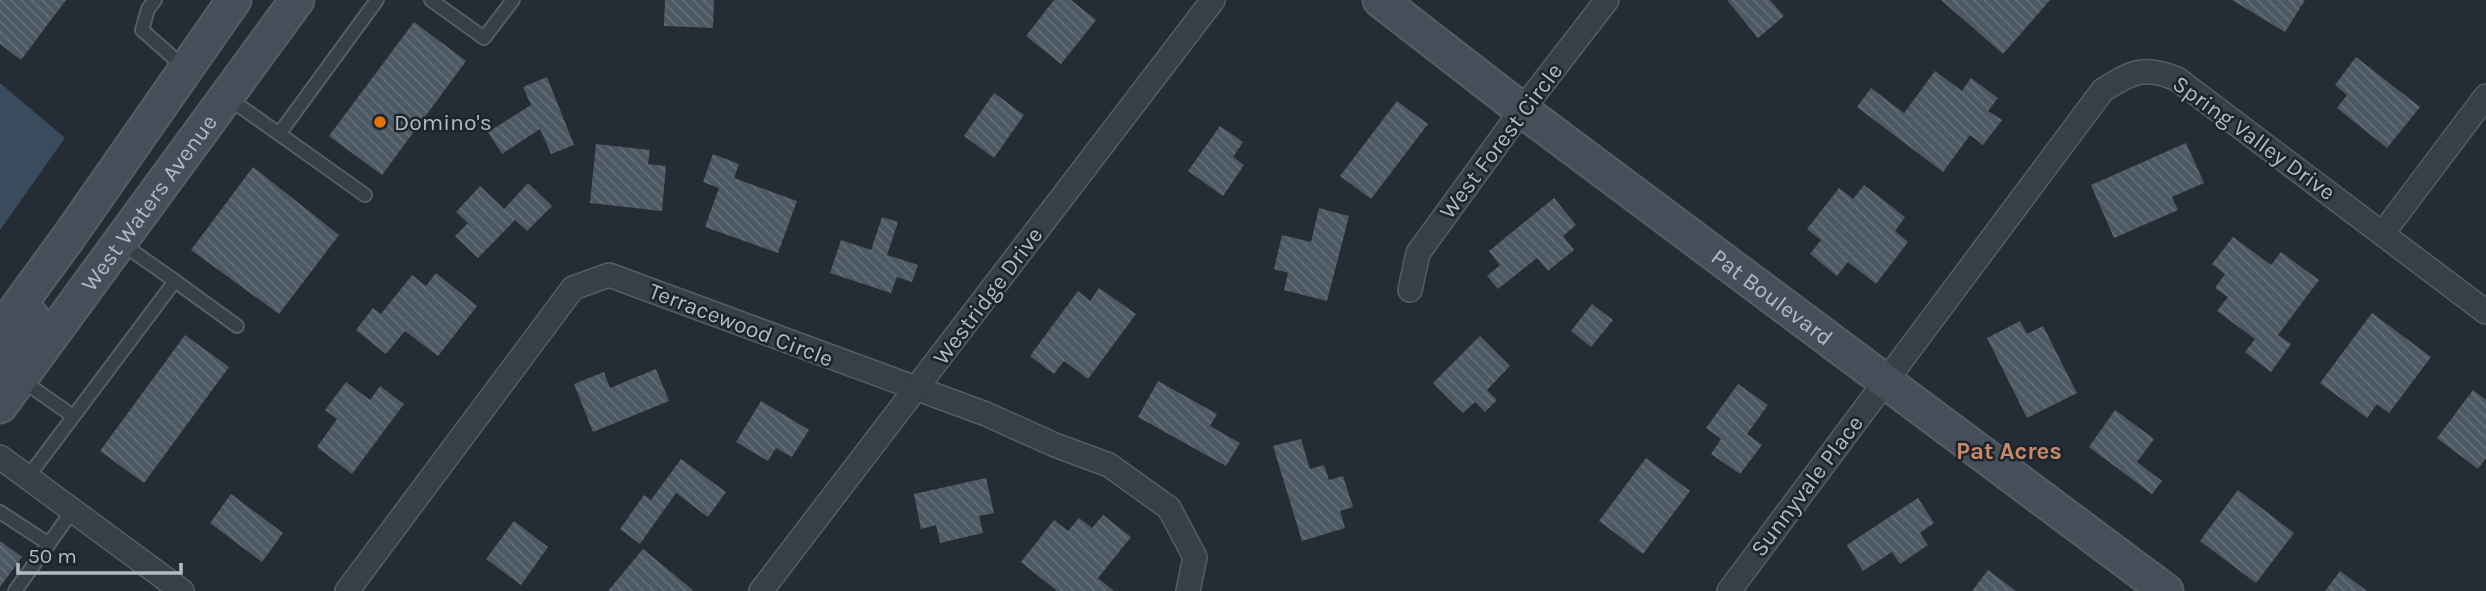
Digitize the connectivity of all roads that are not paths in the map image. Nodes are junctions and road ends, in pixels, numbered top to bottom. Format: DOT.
graph roads {
  1 [pos="155,0"];
  2 [pos="234,0"];
  3 [pos="297,0"];
  4 [pos="377,0"];
  5 [pos="430,0"];
  6 [pos="513,0"];
  7 [pos="1213,0"];
  8 [pos="1380,0"];
  9 [pos="1607,0"];
  10 [pos="185,68"];
  11 [pos="2486,96"];
  12 [pos="227,97"];
  13 [pos="1522,110"];
  14 [pos="279,134"];
  15 [pos="365,195"];
  16 [pos="2383,233"];
  17 [pos="68,238"];
  18 [pos="120,243"];
  19 [pos="175,281"];
  20 [pos="1410,290"];
  21 [pos="2486,312"];
  22 [pos="237,326"];
  23 [pos="0,331"];
  24 [pos="10,370"];
  25 [pos="1886,382"];
  26 [pos="916,390"];
  27 [pos="0,406"];
  28 [pos="73,416"];
  29 [pos="0,457"];
  30 [pos="28,477"];
  31 [pos="73,510"];
  32 [pos="0,512"];
  33 [pos="49,544"];
  34 [pos="15,591"];
  35 [pos="182,591"];
  36 [pos="347,591"];
  37 [pos="761,591"];
  38 [pos="1188,591"];
  39 [pos="1729,591"];
  40 [pos="2166,591"];
  1 -- 10 [label="lane"];
  2 -- 10 [label="main road, West Waters Avenue"];
  3 -- 12 [label="main road, West Waters Avenue"];
  4 -- 14 [label="lane"];
  5 -- 6 [label="lane"];
  7 -- 26 [label="street, Westridge Drive"];
  8 -- 13 [label="main road, Pat Boulevard"];
  9 -- 13 [label="street, West Forest Circle"];
  10 -- 12 [label="main road"];
  10 -- 17 [label="main road, West Waters Avenue"];
  11 -- 16 [label="street"];
  12 -- 14 [label="lane"];
  12 -- 18 [label="main road, West Waters Avenue"];
  13 -- 20 [label="street, West Forest Circle"];
  13 -- 25 [label="main road, Pat Boulevard"];
  14 -- 15 [label="lane"];
  16 -- 21 [label="street, Spring Valley Drive"];
  16 -- 25 [label="street, Spring Valley Drive"];
  17 -- 23 [label="main road, West Waters Avenue"];
  17 -- 24 [label="main road"];
  18 -- 19 [label="lane"];
  18 -- 24 [label="main road, West Waters Avenue"];
  19 -- 22 [label="lane"];
  19 -- 28 [label="lane"];
  24 -- 27 [label="main road, West Waters Avenue"];
  24 -- 28 [label="lane"];
  25 -- 39 [label="street, Sunnyvale Place"];
  25 -- 40 [label="main road, Pat Boulevard"];
  26 -- 36 [label="street, Terracewood Circle"];
  26 -- 37 [label="street, Westridge Drive"];
  26 -- 38 [label="street, Terracewood Circle"];
  28 -- 30 [label="lane"];
  29 -- 30 [label="street"];
  30 -- 31 [label="street"];
  31 -- 33 [label="lane"];
  31 -- 35 [label="street"];
  32 -- 33 [label="lane"];
  33 -- 34 [label="lane"];
}
